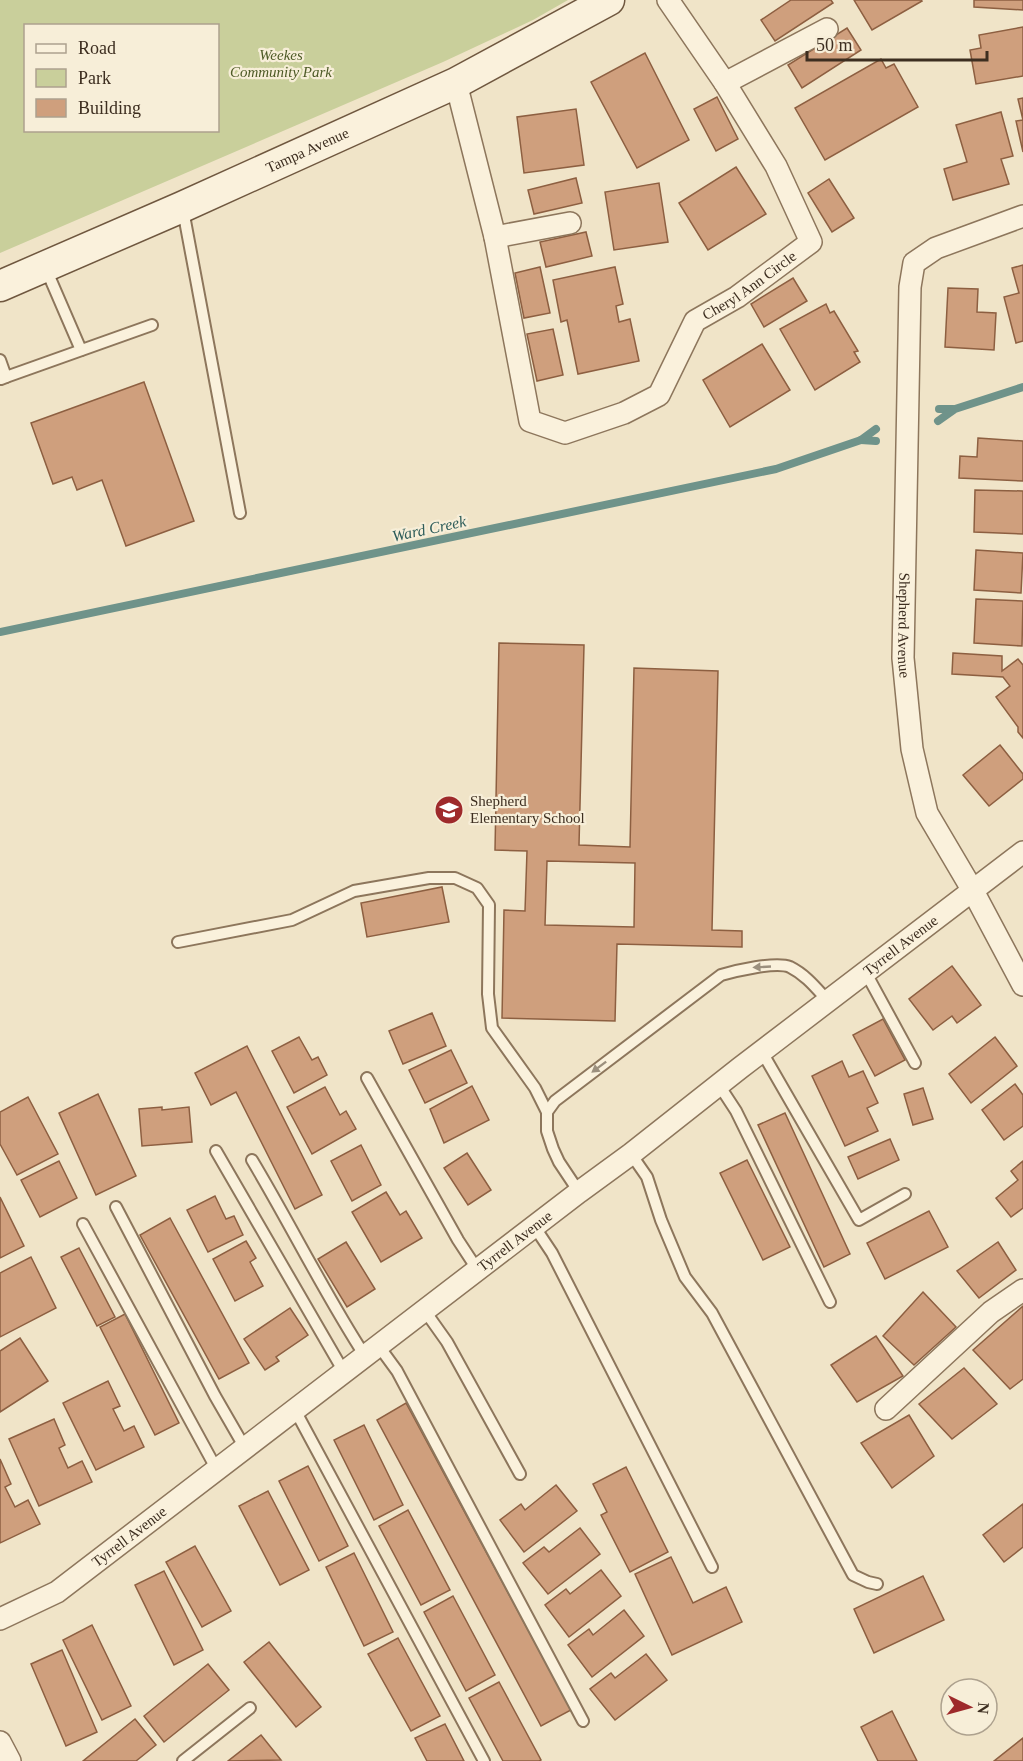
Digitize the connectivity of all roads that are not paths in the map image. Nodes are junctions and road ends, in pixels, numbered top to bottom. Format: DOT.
graph roads {
  1 [pos="609,0"];
  2 [pos="668,0"];
  3 [pos="827,29"];
  4 [pos="456,83"];
  5 [pos="725,83"];
  6 [pos="182,207"];
  7 [pos="1023,216"];
  8 [pos="570,223"];
  9 [pos="495,237"];
  10 [pos="45,266"];
  11 [pos="0,286"];
  12 [pos="152,325"];
  13 [pos="81,350"];
  14 [pos="0,360"];
  15 [pos="3,378"];
  16 [pos="240,513"];
  17 [pos="1023,852"];
  18 [pos="973,891"];
  19 [pos="178,942"];
  20 [pos="866,973"];
  21 [pos="1023,985"];
  22 [pos="828,1001"];
  23 [pos="762,1052"];
  24 [pos="915,1063"];
  25 [pos="367,1078"];
  26 [pos="719,1085"];
  27 [pos="547,1112"];
  28 [pos="216,1151"];
  29 [pos="631,1154"];
  30 [pos="252,1160"];
  31 [pos="579,1192"];
  32 [pos="905,1194"];
  33 [pos="116,1207"];
  34 [pos="83,1224"];
  35 [pos="534,1227"];
  36 [pos="477,1269"];
  37 [pos="1023,1290"];
  38 [pos="830,1302"];
  39 [pos="424,1311"];
  40 [pos="371,1350"];
  41 [pos="344,1372"];
  42 [pos="886,1409"];
  43 [pos="295,1410"];
  44 [pos="245,1448"];
  45 [pos="217,1470"];
  46 [pos="520,1474"];
  47 [pos="712,1567"];
  48 [pos="877,1584"];
  49 [pos="0,1619"];
  50 [pos="250,1708"];
  51 [pos="583,1721"];
  52 [pos="0,1742"];
  53 [pos="10,1761"];
  54 [pos="183,1761"];
  55 [pos="484,1761"];
  1 -- 4 [label="street, Tampa Avenue"];
  2 -- 5 [label="street, Cheryl Ann Circle"];
  3 -- 5 [label="street"];
  4 -- 6 [label="street, Tampa Avenue"];
  4 -- 9 [label="street, Cheryl Ann Circle"];
  5 -- 9 [label="street, Cheryl Ann Circle"];
  6 -- 10 [label="street, Tampa Avenue"];
  6 -- 16 [label="lane"];
  7 -- 18 [label="street, Shepherd Avenue"];
  8 -- 9 [label="street"];
  10 -- 11 [label="street, Tampa Avenue"];
  10 -- 13 [label="lane"];
  12 -- 13 [label="lane"];
  13 -- 15 [label="lane"];
  14 -- 15 [label="lane"];
  17 -- 18 [label="street, Tyrrell Avenue"];
  18 -- 20 [label="street, Tyrrell Avenue"];
  18 -- 21 [label="street, Shepherd Avenue"];
  19 -- 27 [label="lane"];
  20 -- 22 [label="street, Tyrrell Avenue"];
  20 -- 24 [label="lane"];
  22 -- 23 [label="street, Tyrrell Avenue"];
  22 -- 27 [label="lane, one-way"];
  23 -- 26 [label="street, Tyrrell Avenue"];
  23 -- 32 [label="lane"];
  25 -- 36 [label="lane"];
  26 -- 29 [label="street, Tyrrell Avenue"];
  26 -- 38 [label="lane"];
  27 -- 31 [label="lane"];
  28 -- 41 [label="lane"];
  29 -- 31 [label="street, Tyrrell Avenue"];
  29 -- 48 [label="lane"];
  30 -- 40 [label="lane"];
  31 -- 35 [label="street, Tyrrell Avenue"];
  33 -- 44 [label="lane"];
  34 -- 45 [label="lane"];
  35 -- 36 [label="street, Tyrrell Avenue"];
  35 -- 47 [label="lane"];
  36 -- 39 [label="street, Tyrrell Avenue"];
  37 -- 42 [label="street"];
  39 -- 40 [label="street, Tyrrell Avenue"];
  39 -- 46 [label="lane"];
  40 -- 41 [label="street, Tyrrell Avenue"];
  40 -- 51 [label="lane"];
  41 -- 43 [label="street, Tyrrell Avenue"];
  43 -- 44 [label="street, Tyrrell Avenue"];
  43 -- 55 [label="lane"];
  44 -- 45 [label="street, Tyrrell Avenue"];
  45 -- 49 [label="street, Tyrrell Avenue"];
  50 -- 54 [label="lane"];
  52 -- 53 [label="street"];
}
